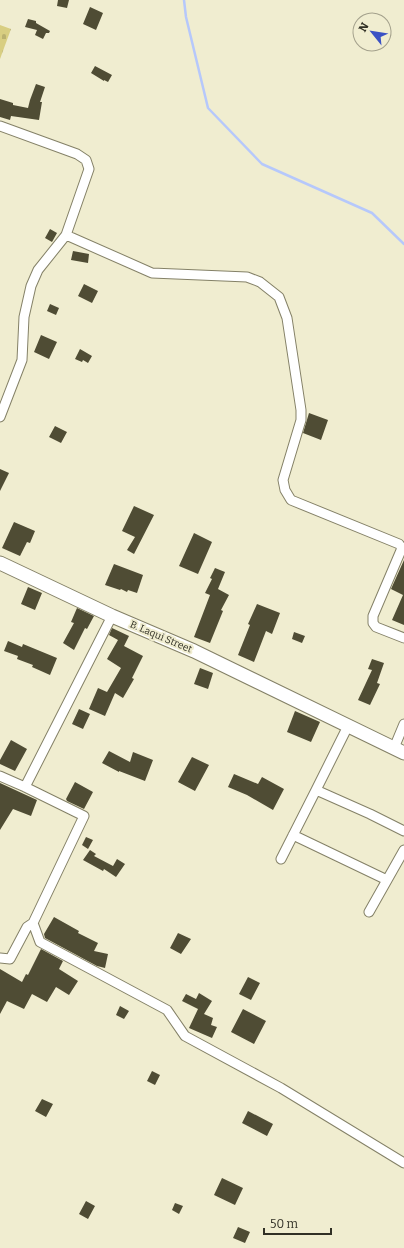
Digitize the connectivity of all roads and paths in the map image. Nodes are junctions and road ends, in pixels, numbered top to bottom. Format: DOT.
graph roads {
  1 [pos="0,126"];
  2 [pos="66,235"];
  3 [pos="0,417"];
  4 [pos="0,563"];
  5 [pos="112,616"];
  6 [pos="404,638"];
  7 [pos="404,724"];
  8 [pos="348,726"];
  9 [pos="399,751"];
  10 [pos="0,776"];
  11 [pos="25,787"];
  12 [pos="316,790"];
  13 [pos="404,831"];
  14 [pos="293,835"];
  15 [pos="404,850"];
  16 [pos="281,859"];
  17 [pos="387,880"];
  18 [pos="369,912"];
  19 [pos="33,923"];
  20 [pos="0,958"];
  21 [pos="404,1163"];
  1 -- 2 [label="street"];
  2 -- 3 [label="street"];
  2 -- 6 [label="street"];
  4 -- 5 [label="main road, B. Laqui Street"];
  5 -- 8 [label="main road, B. Laqui Street"];
  5 -- 11 [label="street"];
  7 -- 9 [label="street"];
  8 -- 9 [label="main road, B. Laqui Street"];
  8 -- 12 [label="street"];
  10 -- 11 [label="street"];
  11 -- 19 [label="street"];
  12 -- 13 [label="street"];
  12 -- 14 [label="street"];
  14 -- 16 [label="street"];
  14 -- 17 [label="street"];
  15 -- 17 [label="street"];
  17 -- 18 [label="street"];
  19 -- 20 [label="street"];
  19 -- 21 [label="street"];
}
